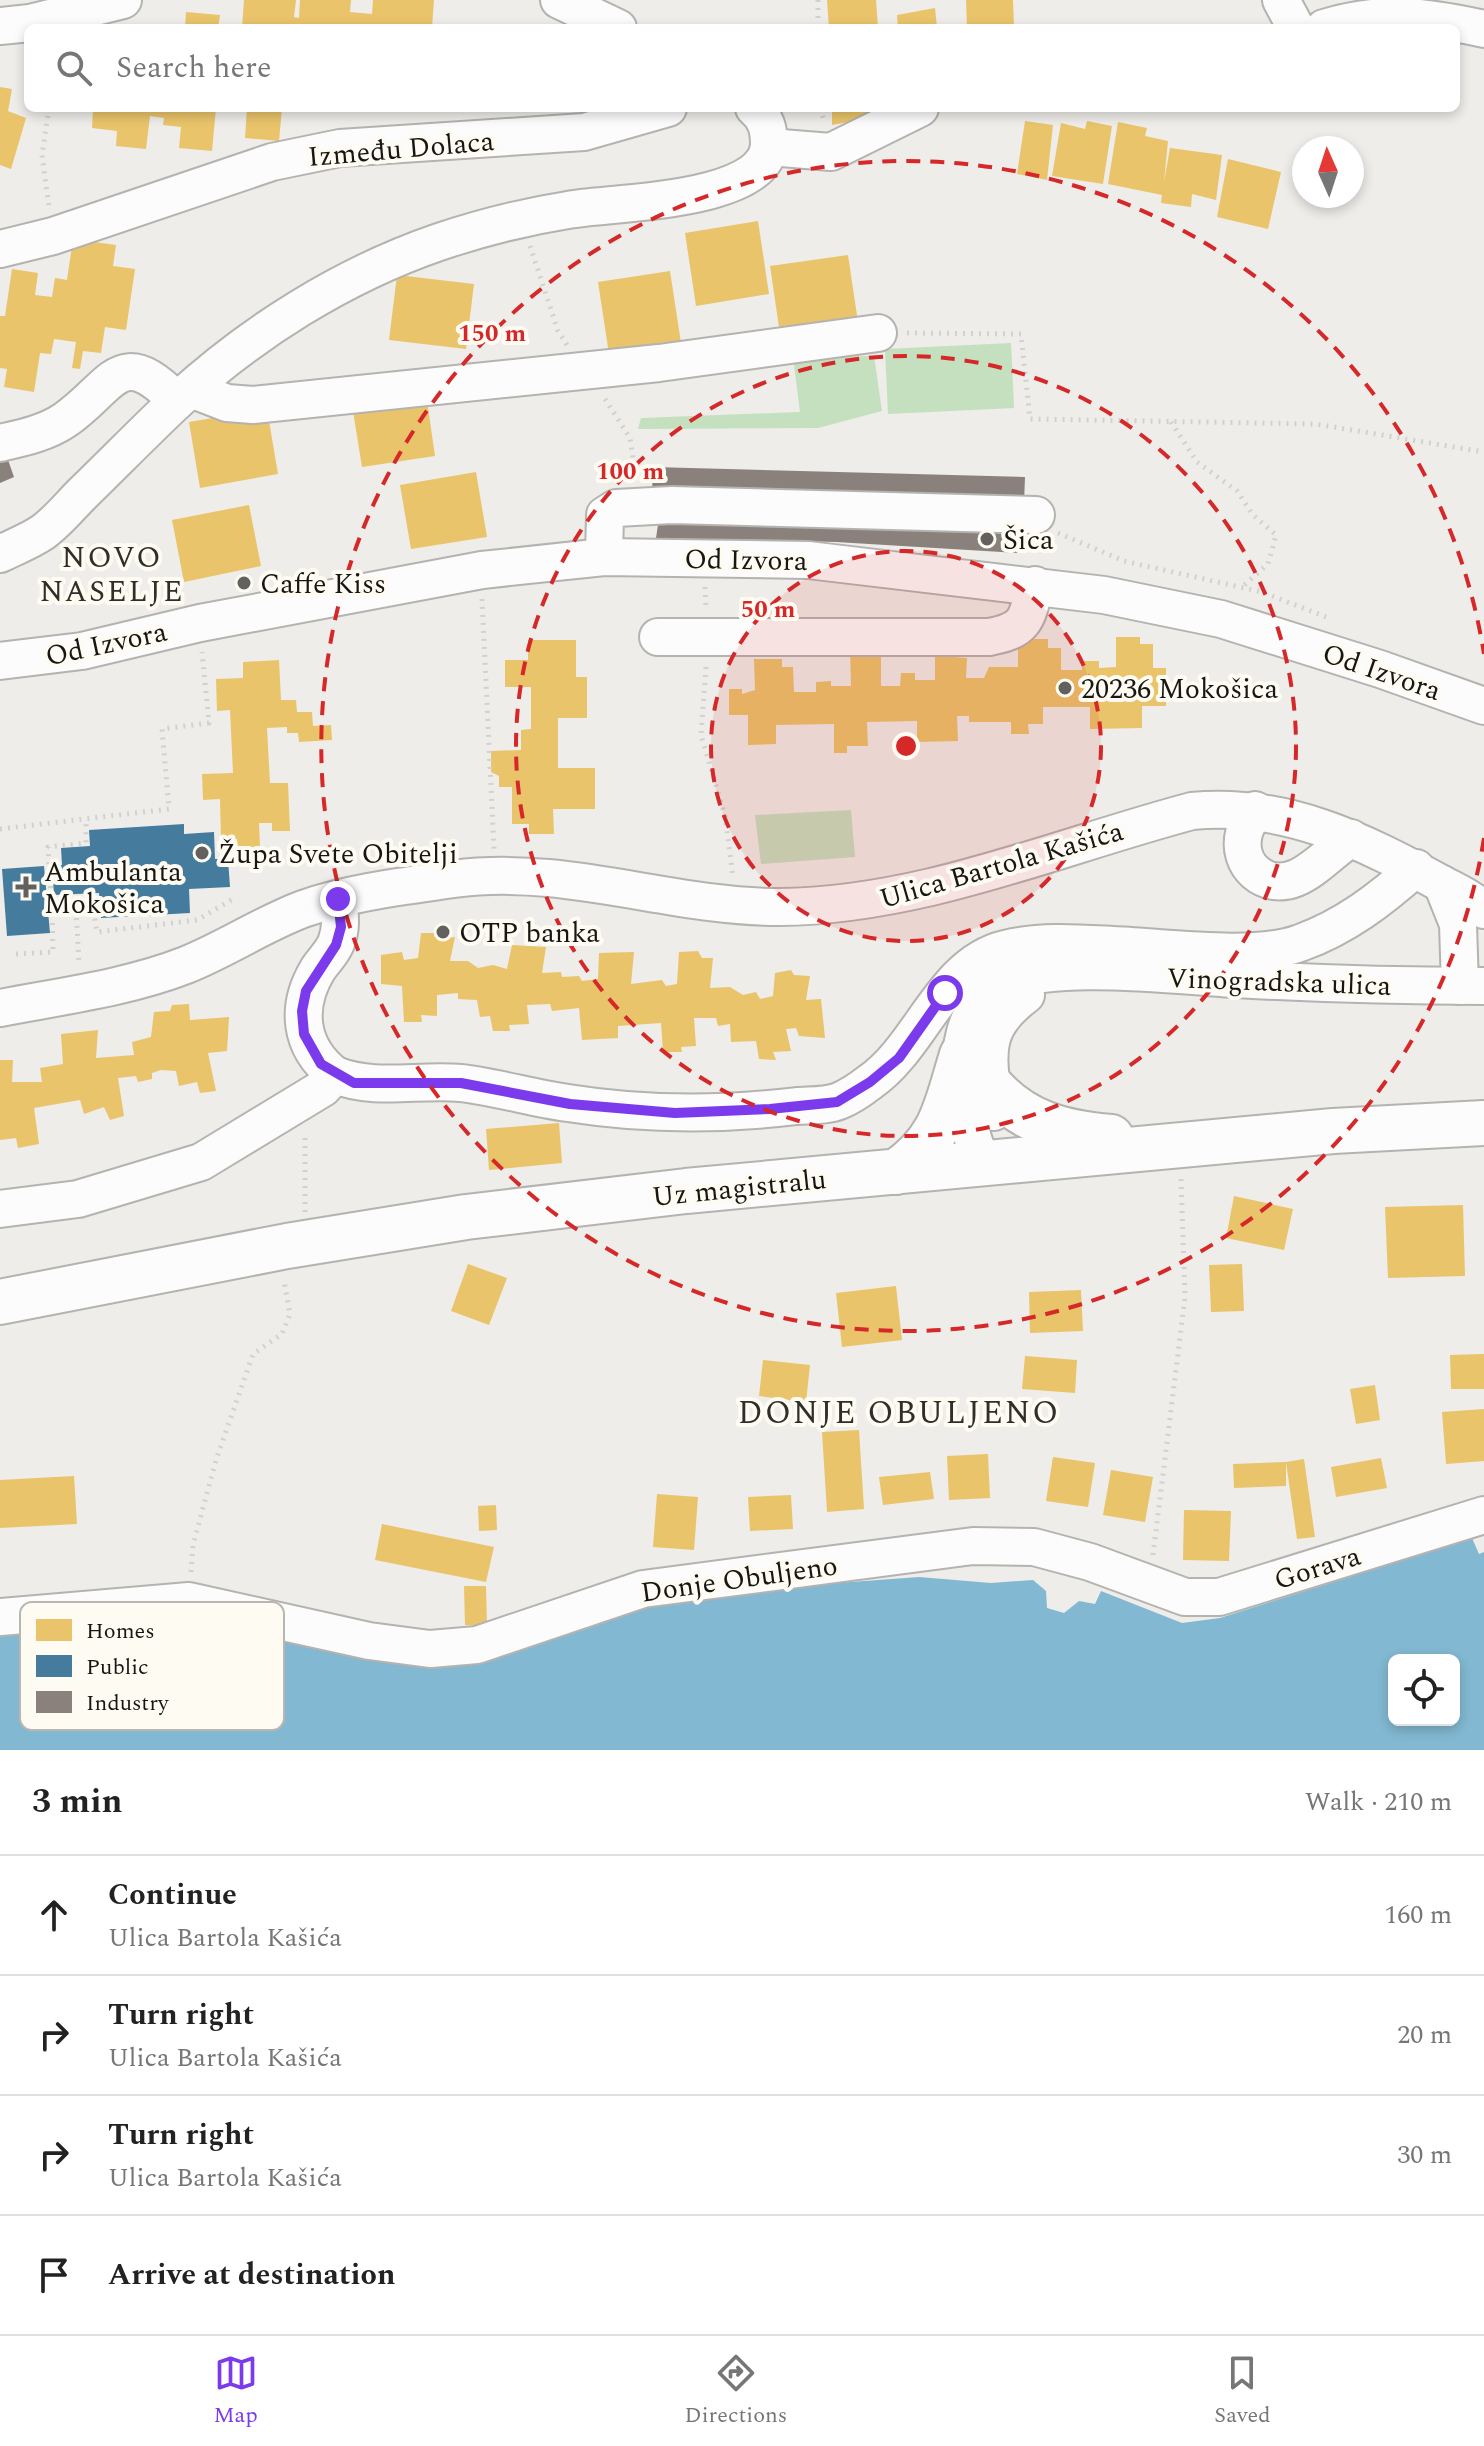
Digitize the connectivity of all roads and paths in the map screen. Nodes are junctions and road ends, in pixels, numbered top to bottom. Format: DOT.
graph roads {
  1 [pos="123,0"];
  2 [pos="559,0"];
  3 [pos="818,0"];
  4 [pos="1281,0"];
  5 [pos="1445,10"];
  6 [pos="610,24"];
  7 [pos="818,24"];
  8 [pos="1294,24"];
  9 [pos="1336,24"];
  10 [pos="0,26"];
  11 [pos="1484,29"];
  12 [pos="48,112"];
  13 [pos="654,112"];
  14 [pos="758,112"];
  15 [pos="912,112"];
  16 [pos="769,147"];
  17 [pos="53,236"];
  18 [pos="0,249"];
  19 [pos="878,333"];
  20 [pos="184,395"];
  21 [pos="1170,421"];
  22 [pos="0,443"];
  23 [pos="1484,452"];
  24 [pos="1036,515"];
  25 [pos="0,554"];
  26 [pos="604,557"];
  27 [pos="703,558"];
  28 [pos="482,570"];
  29 [pos="1035,585"];
  30 [pos="1241,588"];
  31 [pos="200,623"];
  32 [pos="658,637"];
  33 [pos="708,637"];
  34 [pos="0,661"];
  35 [pos="1484,706"];
  36 [pos="1255,810"];
  37 [pos="86,819"];
  38 [pos="0,829"];
  39 [pos="1351,838"];
  40 [pos="496,875"];
  41 [pos="1429,876"];
  42 [pos="233,899"];
  43 [pos="338,899"];
  44 [pos="736,905"];
  45 [pos="76,910"];
  46 [pos="1484,910"];
  47 [pos="52,912"];
  48 [pos="16,954"];
  49 [pos="1074,971"];
  50 [pos="1472,986"];
  51 [pos="80,992"];
  52 [pos="0,1008"];
  53 [pos="962,1055"];
  54 [pos="335,1075"];
  55 [pos="992,1087"];
  56 [pos="298,1106"];
  57 [pos="1484,1123"];
  58 [pos="1188,1155"];
  59 [pos="983,1164"];
  60 [pos="896,1172"];
  61 [pos="0,1209"];
  62 [pos="305,1221"];
  63 [pos="283,1275"];
  64 [pos="0,1302"];
  65 [pos="1484,1515"];
  66 [pos="1149,1583"];
  67 [pos="189,1601"];
  68 [pos="177,1602"];
  69 [pos="194,1602"];
  70 [pos="20,1615"];
  71 [pos="0,1617"];
  72 [pos="284,1622"];
  1 -- 10 [label="street"];
  2 -- 6 [label="street"];
  3 -- 7 [label="path"];
  4 -- 8 [label="street"];
  5 -- 9 [label="street"];
  5 -- 11 [label="street"];
  12 -- 17 [label="path"];
  13 -- 17 [label="street, Između Dolaca"];
  14 -- 16 [label="street"];
  15 -- 16 [label="street"];
  16 -- 20 [label="street"];
  17 -- 18 [label="street, Između Dolaca"];
  19 -- 20 [label="street"];
  19 -- 21 [label="path"];
  20 -- 22 [label="street"];
  20 -- 25 [label="street"];
  21 -- 23 [label="path"];
  21 -- 30 [label="path"];
  24 -- 26 [label="street"];
  26 -- 27 [label="street, Od Izvora"];
  26 -- 28 [label="street, Od Izvora"];
  27 -- 29 [label="street, Od Izvora"];
  27 -- 33 [label="path"];
  28 -- 31 [label="street, Od Izvora"];
  28 -- 40 [label="path"];
  29 -- 33 [label="street"];
  29 -- 35 [label="street, Od Izvora"];
  31 -- 34 [label="street, Od Izvora"];
  31 -- 37 [label="path"];
  32 -- 33 [label="street"];
  33 -- 44 [label="path"];
  36 -- 39 [label="street, Ulica Bartola Kašića"];
  36 -- 39 [label="street"];
  36 -- 44 [label="street, Ulica Bartola Kašića"];
  37 -- 38 [label="path"];
  37 -- 47 [label="path"];
  39 -- 41 [label="street, Ulica Bartola Kašića"];
  40 -- 43 [label="street, Ulica Bartola Kašića"];
  40 -- 44 [label="street, Ulica Bartola Kašića"];
  41 -- 46 [label="street, Ulica Bartola Kašića"];
  41 -- 50 [label="street"];
  41 -- 54 [label="street"];
  42 -- 45 [label="path"];
  43 -- 51 [label="street, Ulica Bartola Kašića"];
  43 -- 54 [label="street"];
  45 -- 47 [label="path"];
  45 -- 51 [label="path"];
  47 -- 48 [label="path"];
  49 -- 50 [label="street, Vinogradska ulica"];
  49 -- 53 [label="street, Vinogradska ulica"];
  49 -- 55 [label="street, Vinogradska ulica"];
  51 -- 52 [label="street, Ulica Bartola Kašića"];
  53 -- 59 [label="street, Vinogradska ulica"];
  53 -- 60 [label="main road"];
  54 -- 56 [label="street"];
  55 -- 58 [label="main road"];
  55 -- 59 [label="street, Vinogradska ulica"];
  56 -- 61 [label="street"];
  56 -- 62 [label="path"];
  57 -- 58 [label="main road, Uz magistralu"];
  58 -- 59 [label="main road, Uz magistralu"];
  58 -- 66 [label="path"];
  59 -- 60 [label="main road, Uz magistralu"];
  60 -- 64 [label="main road, Uz magistralu"];
  63 -- 67 [label="path"];
  65 -- 66 [label="street, Gorava"];
  66 -- 72 [label="street, Donje Obuljeno"];
  67 -- 68 [label="street, Donje Obuljeno"];
  67 -- 69 [label="street, Donje Obuljeno"];
  70 -- 71 [label="street, Donje Obuljeno"];
}
